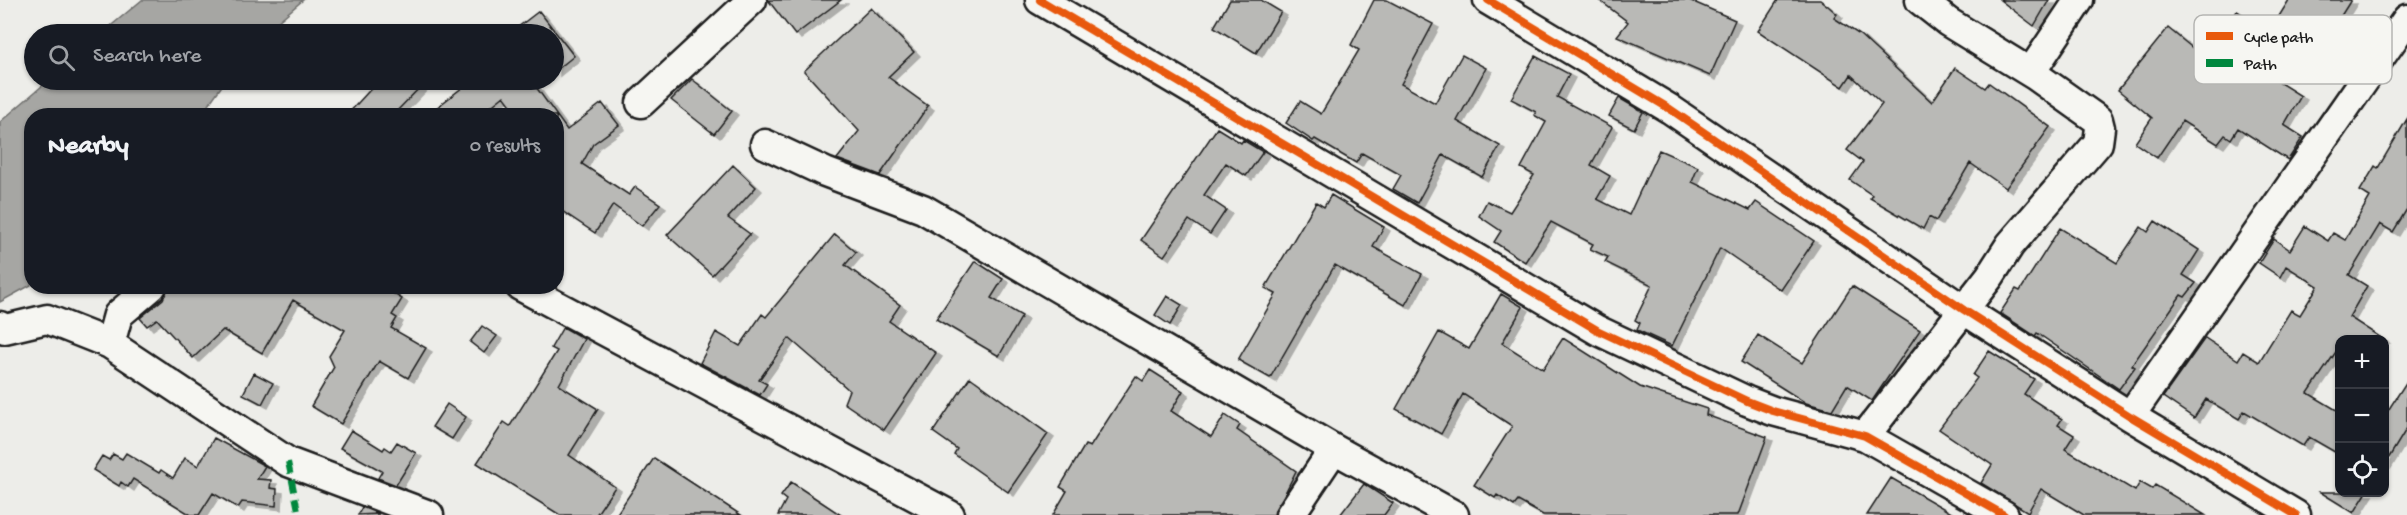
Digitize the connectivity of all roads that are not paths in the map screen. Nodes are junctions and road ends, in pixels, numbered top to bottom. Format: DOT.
graph roads {
  1 [pos="752,0"];
  2 [pos="1040,0"];
  3 [pos="1488,0"];
  4 [pos="1920,0"];
  5 [pos="2079,0"];
  6 [pos="2407,20"];
  7 [pos="2392,41"];
  8 [pos="2036,76"];
  9 [pos="2362,84"];
  10 [pos="641,103"];
  11 [pos="765,144"];
  12 [pos="143,294"];
  13 [pos="535,294"];
  14 [pos="1964,310"];
  15 [pos="0,326"];
  16 [pos="110,344"];
  17 [pos="2130,416"];
  18 [pos="1865,436"];
  19 [pos="1334,449"];
  20 [pos="429,515"];
  21 [pos="950,515"];
  22 [pos="1290,515"];
  23 [pos="1454,515"];
  24 [pos="2004,515"];
  25 [pos="2296,515"];
  1 -- 10 [label="street"];
  2 -- 18 [label="street"];
  3 -- 14 [label="street"];
  4 -- 8 [label="street"];
  5 -- 8 [label="street"];
  6 -- 7 [label="street"];
  8 -- 14 [label="street"];
  9 -- 17 [label="street"];
  11 -- 19 [label="street"];
  12 -- 16 [label="street"];
  13 -- 21 [label="street"];
  14 -- 17 [label="street"];
  14 -- 18 [label="street"];
  15 -- 16 [label="street"];
  16 -- 20 [label="street"];
  17 -- 25 [label="street"];
  18 -- 24 [label="street"];
  19 -- 22 [label="street"];
  19 -- 23 [label="street"];
}
